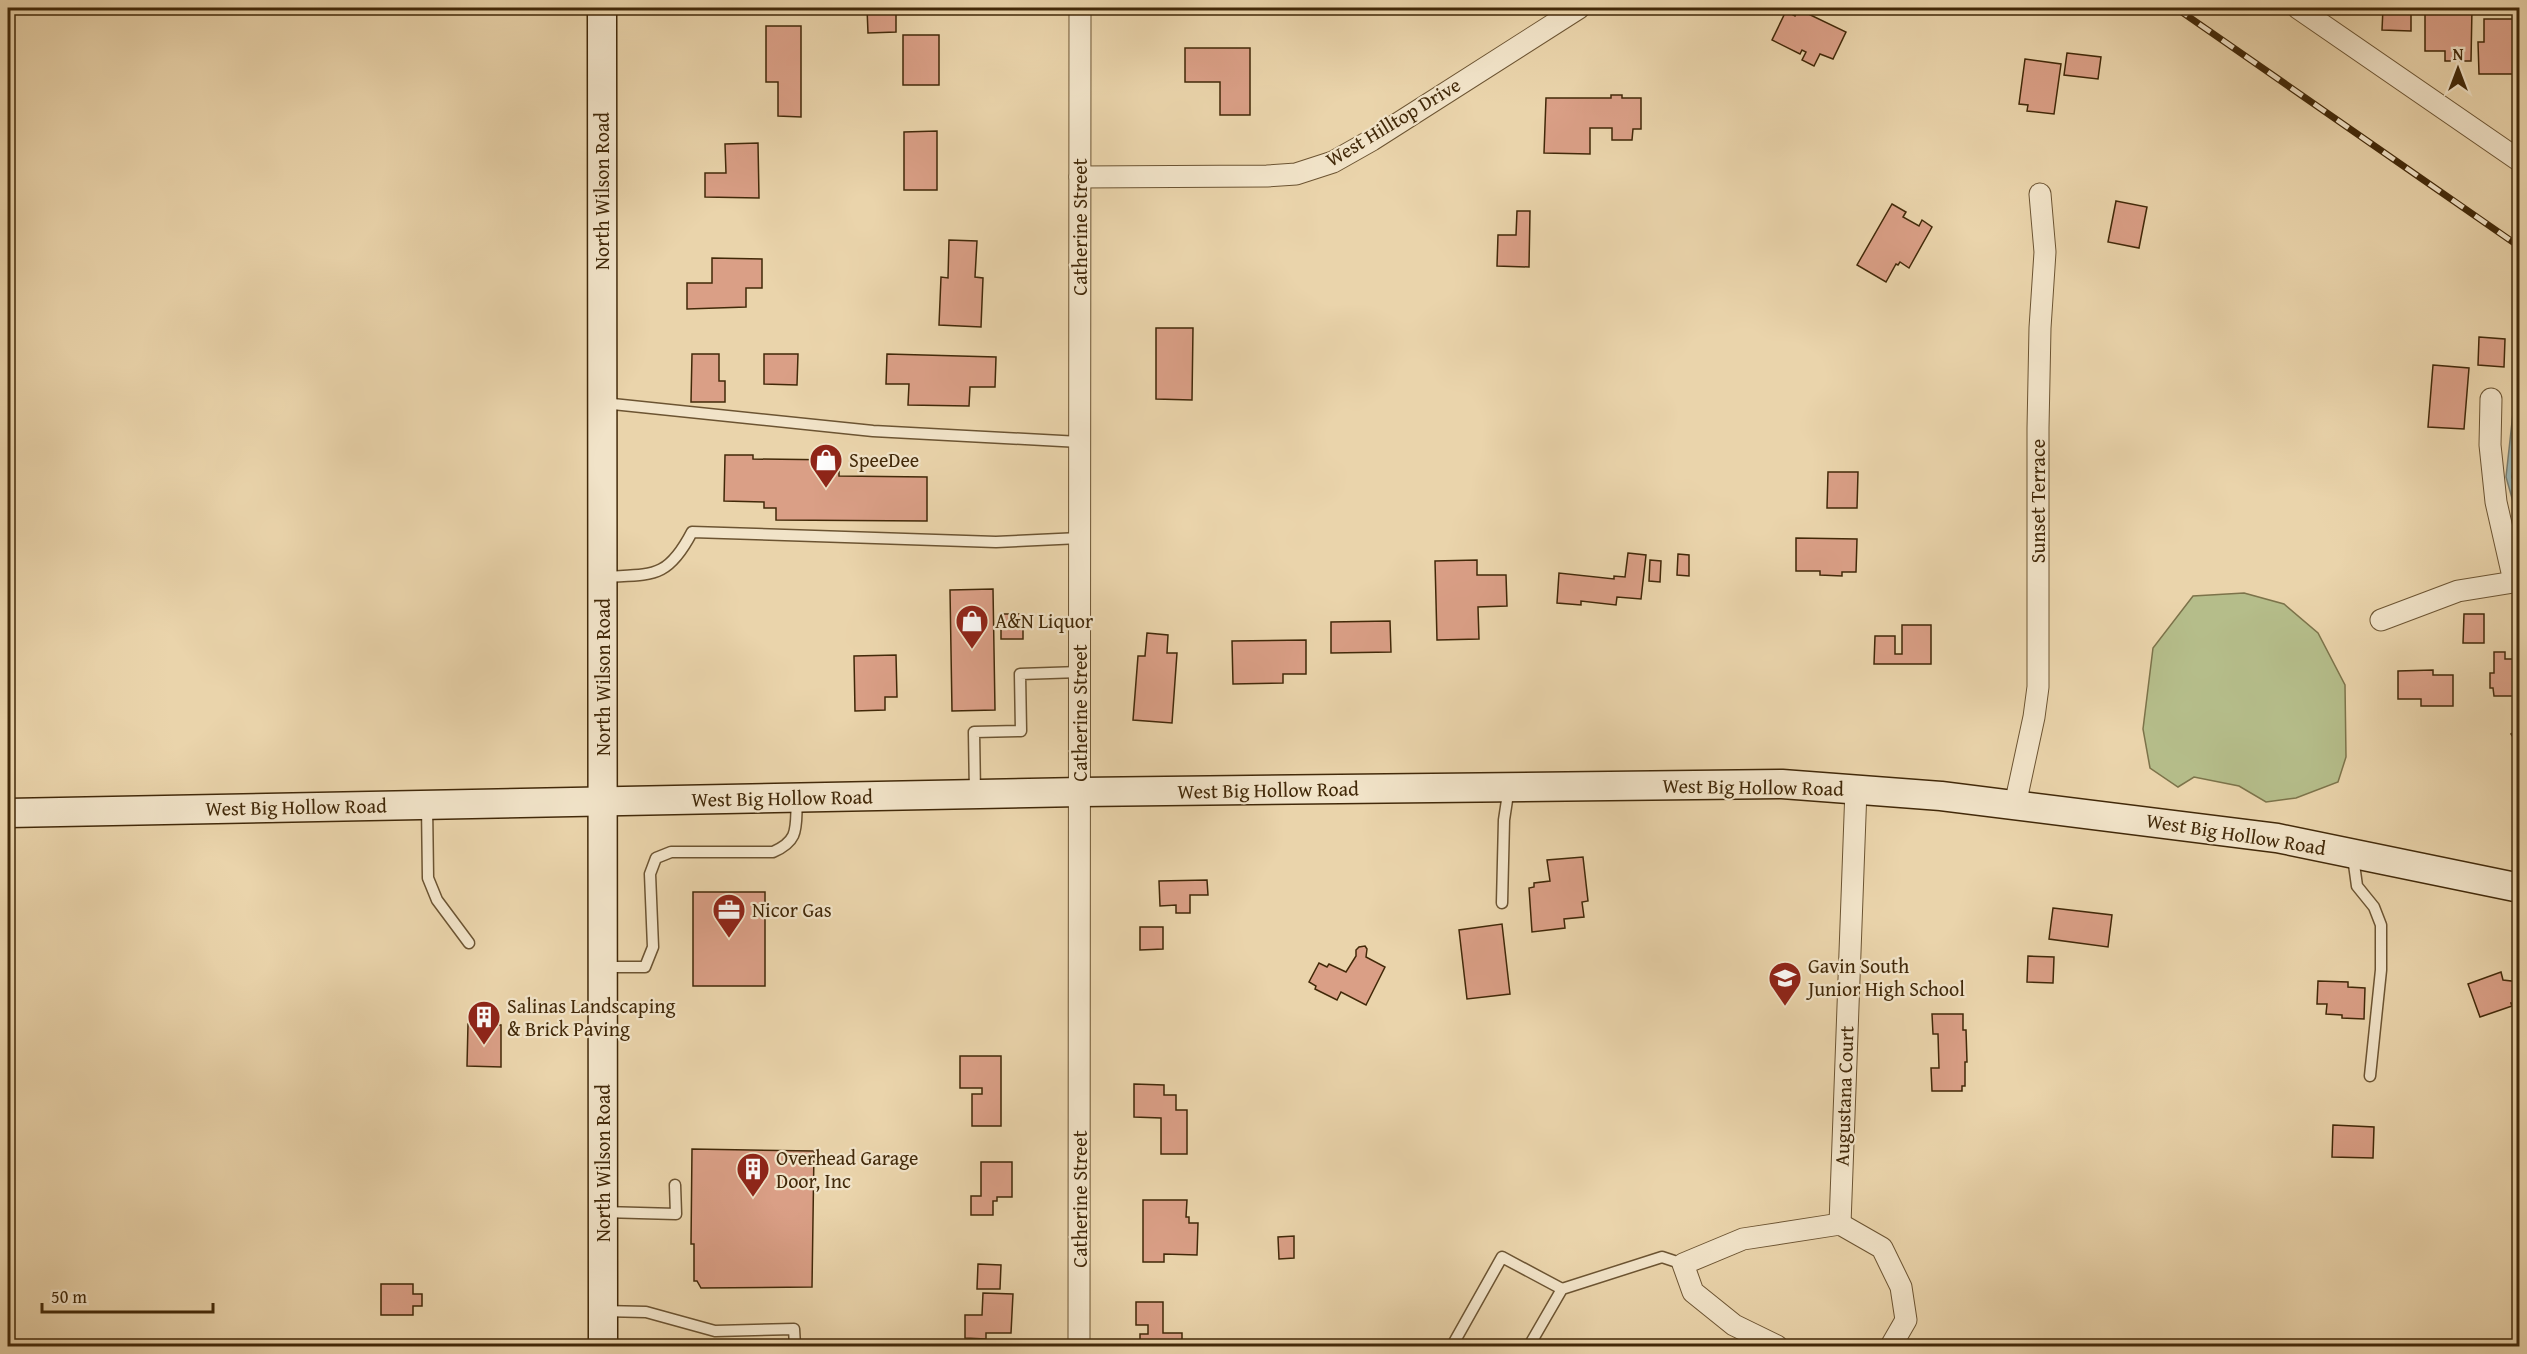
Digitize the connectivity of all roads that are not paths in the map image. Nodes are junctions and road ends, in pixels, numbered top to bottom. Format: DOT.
graph roads {
  1 [pos="602,8"];
  2 [pos="1080,8"];
  3 [pos="1579,8"];
  4 [pos="2298,8"];
  5 [pos="2520,161"];
  6 [pos="1080,177"];
  7 [pos="2040,195"];
  8 [pos="2491,399"];
  9 [pos="602,403"];
  10 [pos="1080,442"];
  11 [pos="1080,538"];
  12 [pos="603,577"];
  13 [pos="2517,581"];
  14 [pos="2382,620"];
  15 [pos="1080,672"];
  16 [pos="1509,787"];
  17 [pos="1856,789"];
  18 [pos="1081,792"];
  19 [pos="975,794"];
  20 [pos="797,798"];
  21 [pos="603,802"];
  22 [pos="427,805"];
  23 [pos="2015,805"];
  24 [pos="8,813"];
  25 [pos="2353,854"];
  26 [pos="2520,888"];
  27 [pos="1502,903"];
  28 [pos="470,943"];
  29 [pos="603,967"];
  30 [pos="2370,1076"];
  31 [pos="675,1185"];
  32 [pos="603,1212"];
  33 [pos="1840,1224"];
  34 [pos="1683,1264"];
  35 [pos="1562,1289"];
  36 [pos="603,1311"];
  37 [pos="603,1347"];
  38 [pos="795,1347"];
  39 [pos="1079,1347"];
  40 [pos="1452,1347"];
  41 [pos="1529,1347"];
  42 [pos="1777,1347"];
  43 [pos="1891,1347"];
  1 -- 9 [label="main road, North Wilson Road"];
  2 -- 6 [label="street, Catherine Street"];
  3 -- 6 [label="street, West Hilltop Drive"];
  4 -- 5 [label="street"];
  6 -- 10 [label="street, Catherine Street"];
  7 -- 23 [label="street, Sunset Terrace"];
  8 -- 13 [label="street"];
  9 -- 10 [label="lane"];
  9 -- 12 [label="main road, North Wilson Road"];
  10 -- 11 [label="street, Catherine Street"];
  11 -- 12 [label="lane"];
  11 -- 15 [label="street, Catherine Street"];
  12 -- 21 [label="main road, North Wilson Road"];
  13 -- 14 [label="street"];
  15 -- 18 [label="street, Catherine Street"];
  15 -- 19 [label="lane"];
  16 -- 17 [label="main road, West Big Hollow Road"];
  16 -- 18 [label="main road, West Big Hollow Road"];
  16 -- 27 [label="lane"];
  17 -- 23 [label="main road, West Big Hollow Road"];
  17 -- 33 [label="street, Augustana Court"];
  18 -- 19 [label="main road, West Big Hollow Road"];
  18 -- 39 [label="street, Catherine Street"];
  19 -- 20 [label="main road, West Big Hollow Road"];
  20 -- 21 [label="main road, West Big Hollow Road"];
  20 -- 29 [label="lane"];
  21 -- 22 [label="main road, West Big Hollow Road"];
  21 -- 29 [label="main road, North Wilson Road"];
  22 -- 24 [label="main road, West Big Hollow Road"];
  22 -- 28 [label="lane"];
  23 -- 25 [label="main road, West Big Hollow Road"];
  25 -- 26 [label="main road, West Big Hollow Road"];
  25 -- 30 [label="lane"];
  29 -- 32 [label="main road, North Wilson Road"];
  31 -- 32 [label="lane"];
  32 -- 36 [label="main road, North Wilson Road"];
  33 -- 34 [label="street"];
  33 -- 43 [label="street"];
  34 -- 35 [label="lane"];
  34 -- 42 [label="street"];
  35 -- 40 [label="lane"];
  35 -- 41 [label="lane"];
  36 -- 37 [label="main road, North Wilson Road"];
  36 -- 38 [label="lane"];
}
